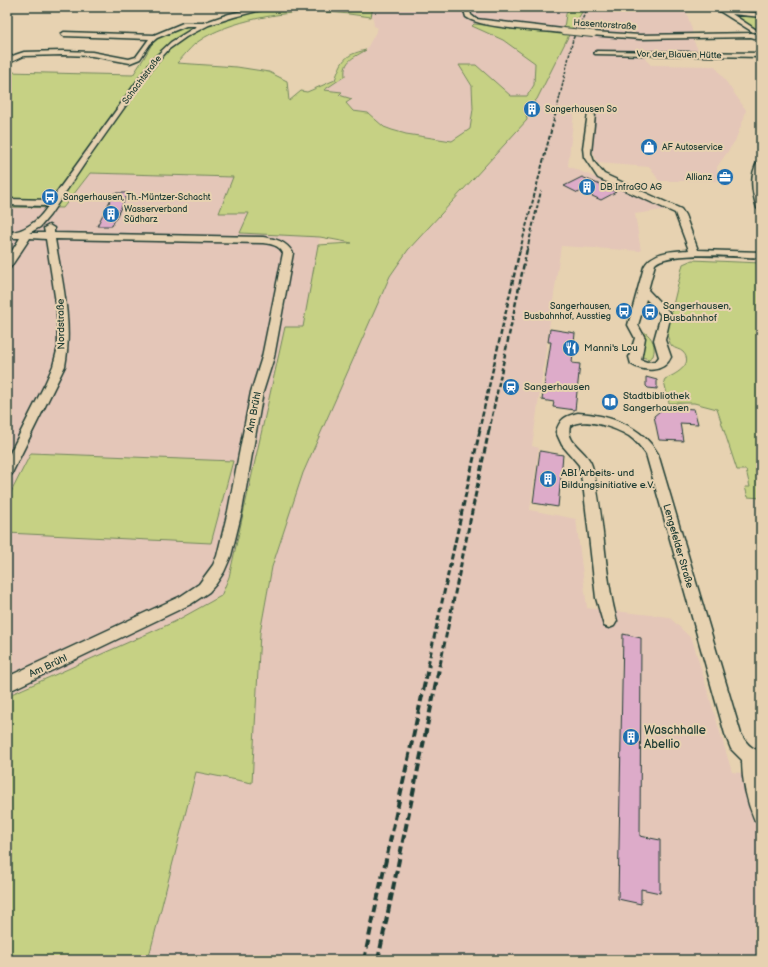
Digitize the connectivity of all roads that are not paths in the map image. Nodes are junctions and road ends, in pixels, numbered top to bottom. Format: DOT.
graph roads {
  1 [pos="269,7"];
  2 [pos="466,7"];
  3 [pos="716,7"];
  4 [pos="726,12"];
  5 [pos="761,15"];
  6 [pos="204,25"];
  7 [pos="756,32"];
  8 [pos="64,34"];
  9 [pos="154,37"];
  10 [pos="761,38"];
  11 [pos="597,53"];
  12 [pos="761,55"];
  13 [pos="7,62"];
  14 [pos="591,115"];
  15 [pos="761,163"];
  16 [pos="7,202"];
  17 [pos="53,203"];
  18 [pos="761,208"];
  19 [pos="46,215"];
  20 [pos="10,235"];
  21 [pos="27,235"];
  22 [pos="51,235"];
  23 [pos="695,254"];
  24 [pos="761,255"];
  25 [pos="7,266"];
  26 [pos="643,291"];
  27 [pos="7,470"];
  28 [pos="609,621"];
  29 [pos="7,685"];
  30 [pos="756,758"];
  31 [pos="761,815"];
  1 -- 6 [label="street, Schachtstraße"];
  2 -- 7 [label="street, Hasentorstraße, bridge"];
  3 -- 4 [label="street"];
  4 -- 5 [label="street"];
  4 -- 7 [label="street"];
  6 -- 9 [label="street"];
  6 -- 17 [label="street, Schachtstraße"];
  7 -- 10 [label="street"];
  8 -- 9 [label="street"];
  9 -- 13 [label="street"];
  11 -- 12 [label="street, Vor der Blauen Hütte"];
  14 -- 23 [label="street"];
  15 -- 18 [label="street"];
  16 -- 17 [label="street"];
  17 -- 19 [label="street, Schachtstraße"];
  19 -- 20 [label="street, Schachtstraße"];
  19 -- 22 [label="street, Nordstraße"];
  20 -- 21 [label="street, Schachtstraße"];
  21 -- 22 [label="street, Schachtstraße"];
  21 -- 25 [label="street"];
  22 -- 27 [label="street, Nordstraße"];
  22 -- 29 [label="street, Am Brühl"];
  23 -- 24 [label="street"];
  23 -- 26 [label="street"];
  26 -- 26 [label="street"];
  28 -- 30 [label="street, Lengefelder Straße"];
  30 -- 31 [label="street, Lengefelder Straße"];
}
